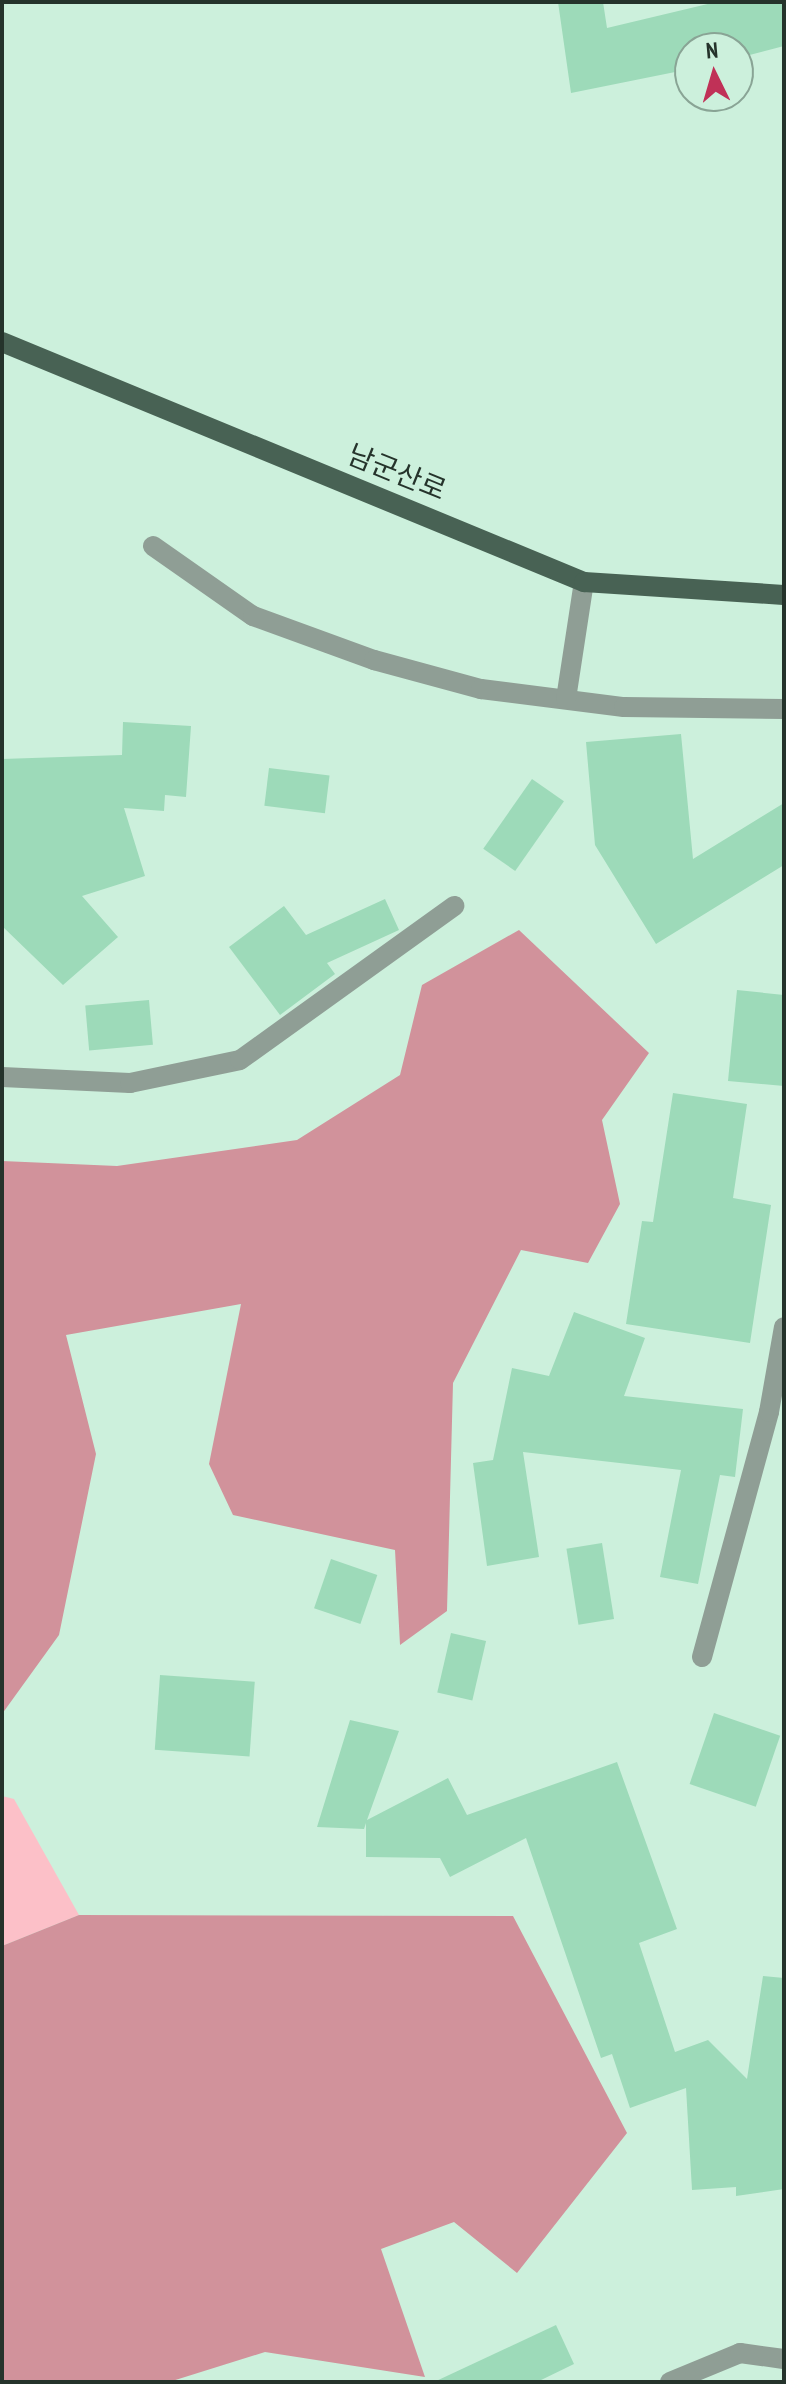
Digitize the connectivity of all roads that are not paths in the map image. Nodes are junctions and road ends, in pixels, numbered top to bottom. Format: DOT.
graph roads {
  1 [pos="2,342"];
  2 [pos="153,546"];
  3 [pos="584,582"];
  4 [pos="784,595"];
  5 [pos="566,699"];
  6 [pos="784,709"];
  7 [pos="454,906"];
  8 [pos="2,1077"];
  9 [pos="784,1327"];
  10 [pos="702,1657"];
  11 [pos="784,2359"];
  12 [pos="670,2382"];
  1 -- 3 [label="main road, 남군산로"];
  2 -- 5 [label="street"];
  3 -- 4 [label="main road, 남군산로"];
  3 -- 5 [label="street"];
  5 -- 6 [label="street"];
  7 -- 8 [label="street"];
  9 -- 10 [label="street"];
  11 -- 12 [label="street"];
}
